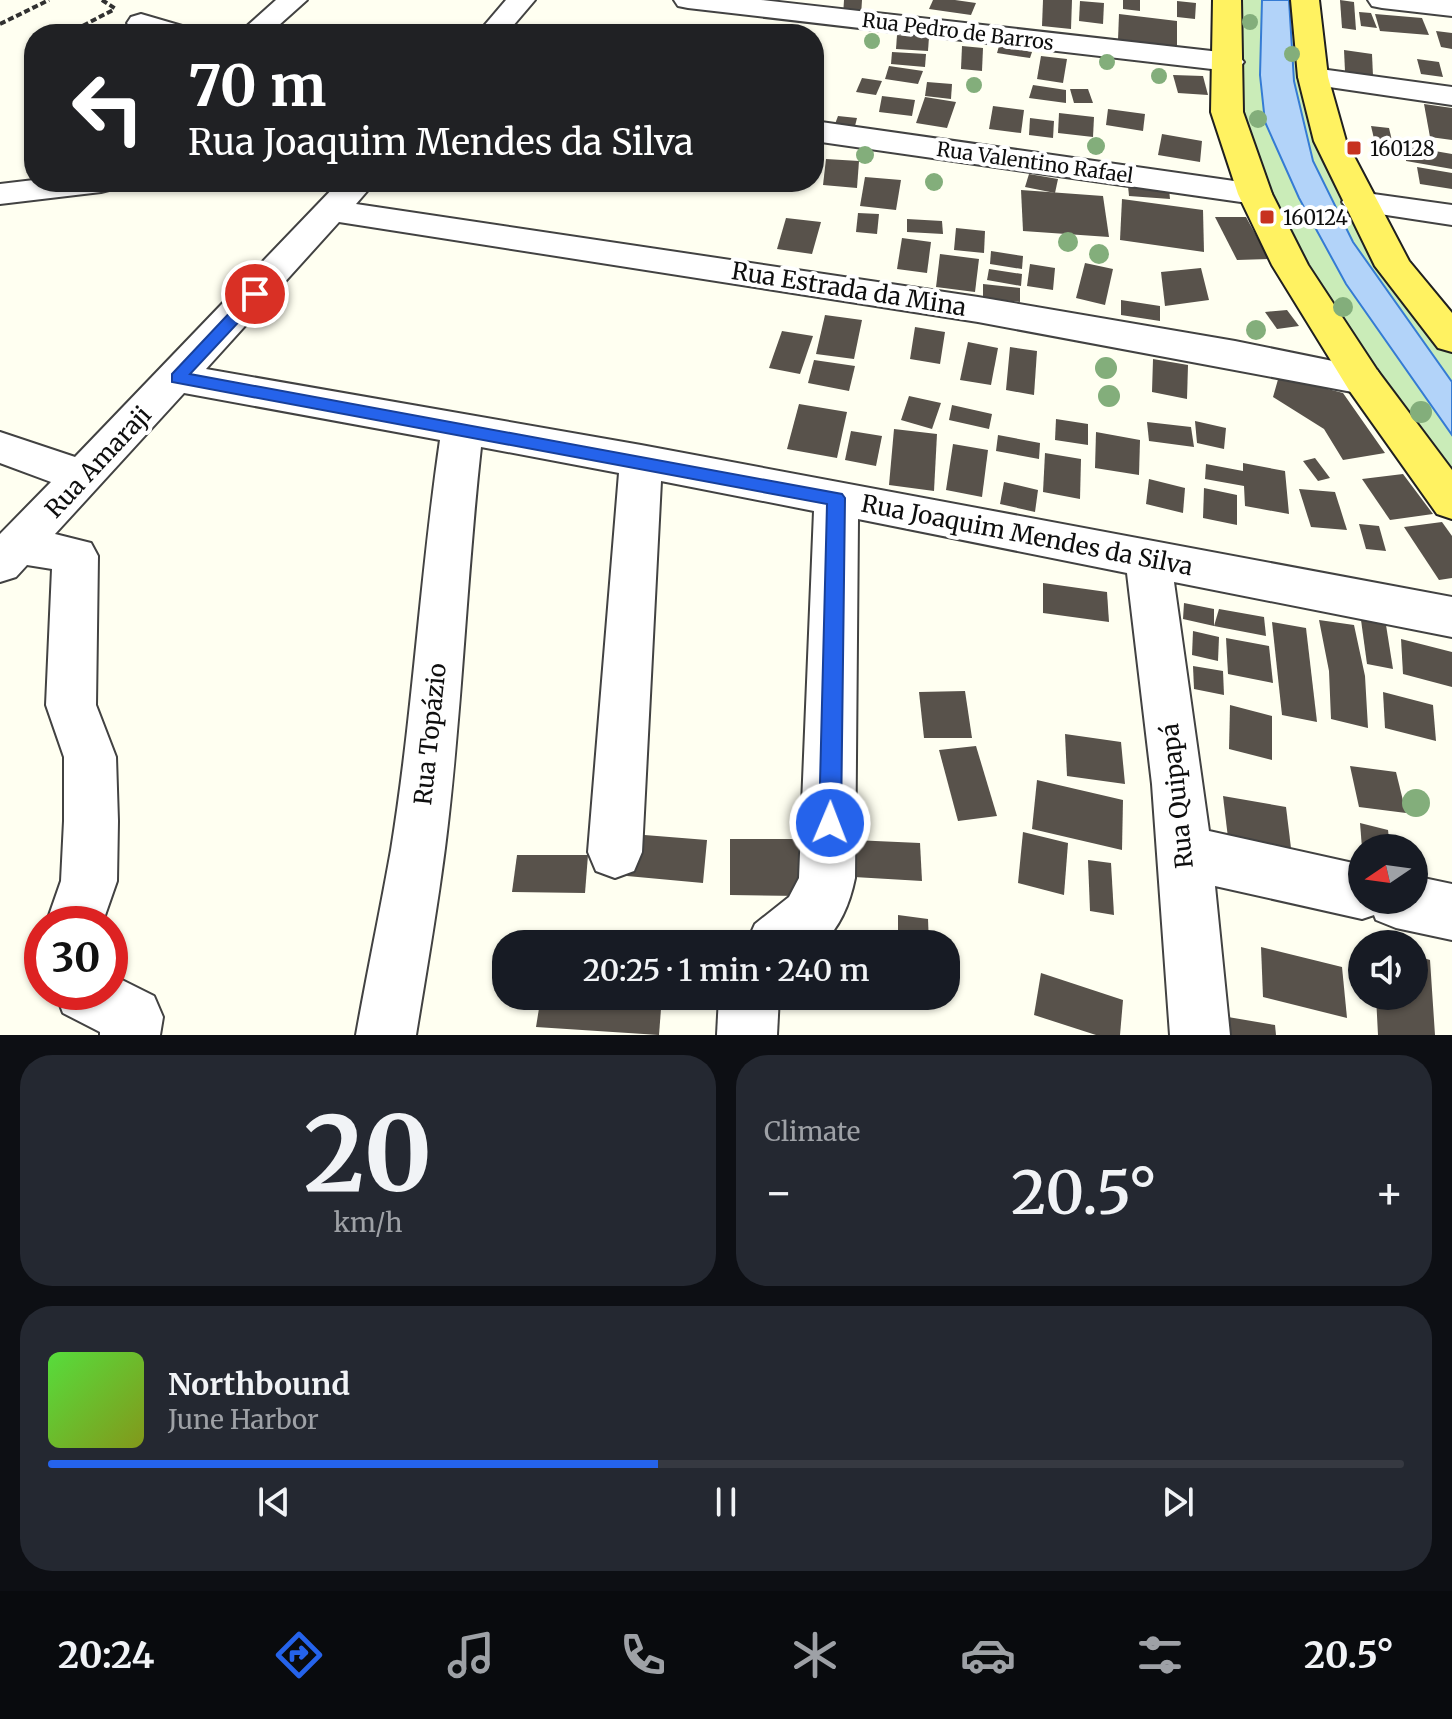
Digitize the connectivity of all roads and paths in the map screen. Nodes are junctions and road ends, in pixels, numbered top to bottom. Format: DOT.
graph roads {
  1 [pos="49,0"];
  2 [pos="102,0"];
  3 [pos="293,0"];
  4 [pos="521,0"];
  5 [pos="689,0"];
  6 [pos="1227,0"];
  7 [pos="1305,0"];
  8 [pos="1382,0"];
  9 [pos="1452,8"];
  10 [pos="872,10"];
  11 [pos="141,23"];
  12 [pos="0,24"];
  13 [pos="87,24"];
  14 [pos="144,24"];
  15 [pos="264,24"];
  16 [pos="500,24"];
  17 [pos="1229,62"];
  18 [pos="1313,77"];
  19 [pos="1452,96"];
  20 [pos="824,132"];
  21 [pos="24,191"];
  22 [pos="0,194"];
  23 [pos="1255,194"];
  24 [pos="346,196"];
  25 [pos="1359,202"];
  26 [pos="1452,215"];
  27 [pos="1452,339"];
  28 [pos="177,378"];
  29 [pos="1363,380"];
  30 [pos="462,431"];
  31 [pos="0,447"];
  32 [pos="641,461"];
  33 [pos="84,477"];
  34 [pos="836,498"];
  35 [pos="1452,502"];
  36 [pos="9,555"];
  37 [pos="1148,557"];
  38 [pos="1452,617"];
  39 [pos="615,852"];
  40 [pos="1183,852"];
  41 [pos="1348,889"];
  42 [pos="80,906"];
  43 [pos="1428,907"];
  44 [pos="1452,912"];
  45 [pos="794,930"];
  46 [pos="119,1010"];
  47 [pos="748,1010"];
  48 [pos="130,1035"];
  49 [pos="386,1035"];
  50 [pos="747,1035"];
  51 [pos="1200,1035"];
  1 -- 12 [label="path"];
  2 -- 13 [label="path"];
  3 -- 15 [label="street"];
  4 -- 16 [label="street"];
  5 -- 10 [label="street, Rua Pedro de Barros"];
  6 -- 17 [label="main road"];
  7 -- 18 [label="main road"];
  8 -- 9 [label="street"];
  10 -- 17 [label="street, Rua Pedro de Barros"];
  11 -- 14 [label="street"];
  17 -- 23 [label="main road"];
  18 -- 19 [label="street"];
  18 -- 25 [label="main road"];
  20 -- 23 [label="street, Rua Valentino Rafael"];
  21 -- 22 [label="street"];
  23 -- 29 [label="main road"];
  24 -- 28 [label="street, Rua Amaraji"];
  24 -- 29 [label="street, Rua Estrada da Mina"];
  25 -- 26 [label="street"];
  25 -- 27 [label="main road"];
  28 -- 30 [label="street, Rua Joaquim Mendes da Silva"];
  28 -- 33 [label="street, Rua Amaraji"];
  29 -- 35 [label="main road"];
  30 -- 32 [label="street, Rua Joaquim Mendes da Silva"];
  30 -- 49 [label="street, Rua Topázio"];
  31 -- 33 [label="street"];
  32 -- 34 [label="street, Rua Joaquim Mendes da Silva"];
  32 -- 39 [label="street"];
  33 -- 36 [label="street, Rua Amaraji"];
  34 -- 37 [label="street, Rua Joaquim Mendes da Silva"];
  34 -- 45 [label="street"];
  36 -- 42 [label="street"];
  37 -- 38 [label="street, Rua Joaquim Mendes da Silva"];
  37 -- 40 [label="street, Rua Quipapá"];
  40 -- 41 [label="street"];
  40 -- 51 [label="street, Rua Quipapá"];
  43 -- 44 [label="street"];
  46 -- 48 [label="street"];
  47 -- 50 [label="street"];
}
